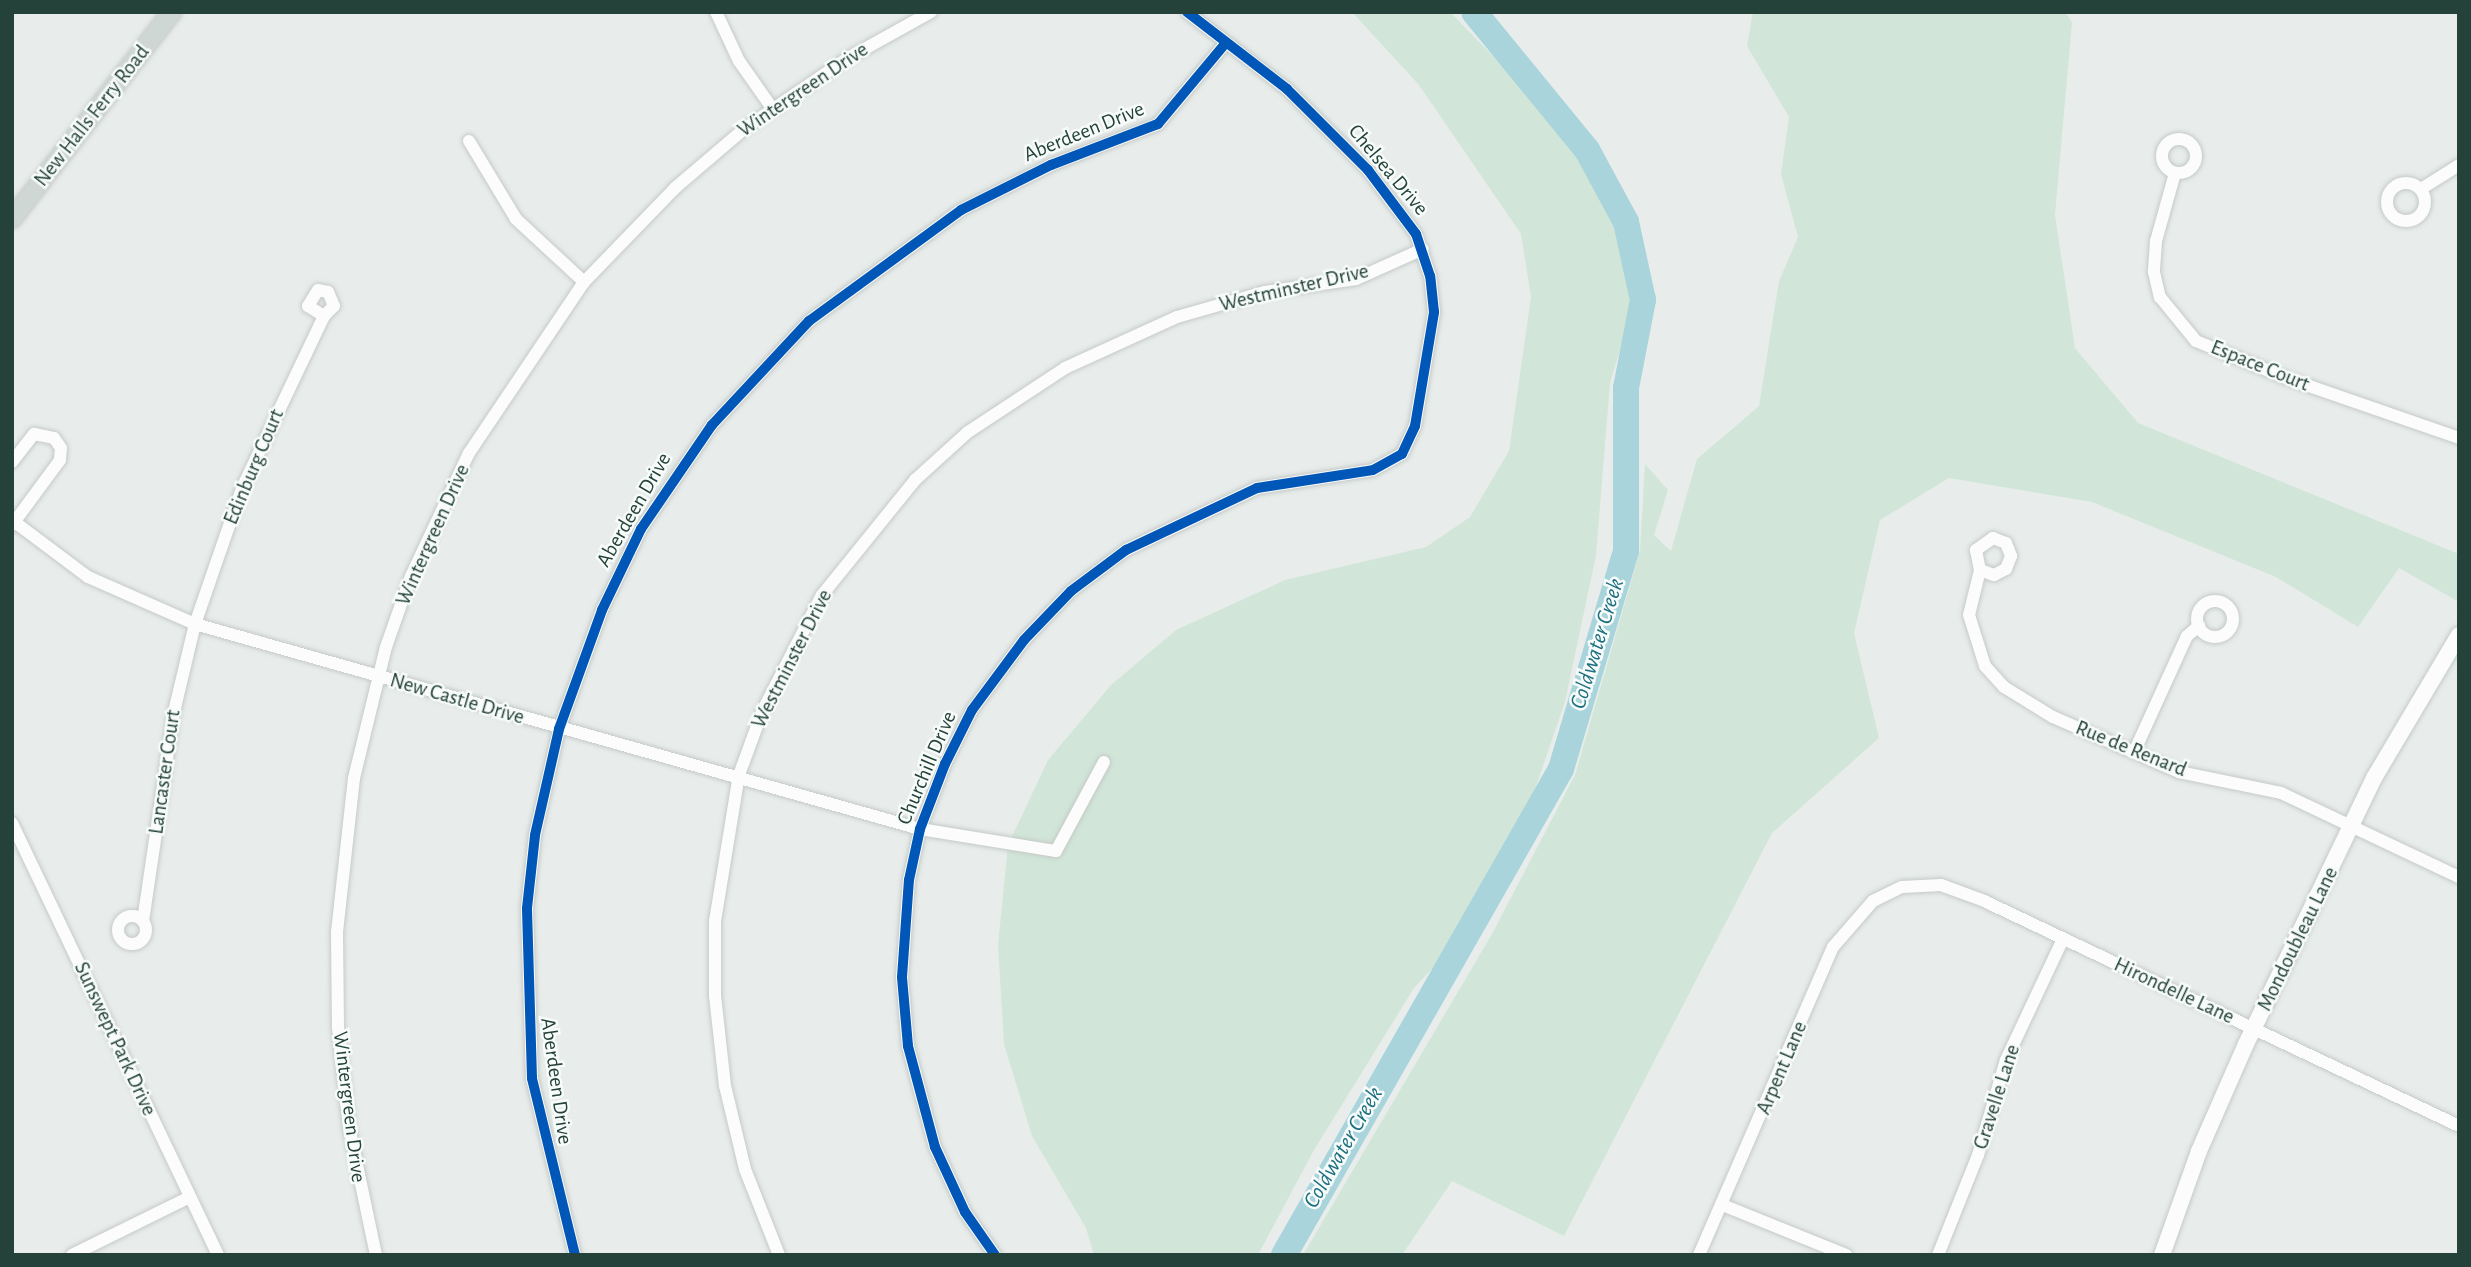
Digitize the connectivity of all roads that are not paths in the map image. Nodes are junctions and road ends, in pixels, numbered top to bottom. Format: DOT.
graph roads {
  1 [pos="172,12"];
  2 [pos="716,12"];
  3 [pos="1187,12"];
  4 [pos="929,13"];
  5 [pos="1225,44"];
  6 [pos="772,108"];
  7 [pos="469,141"];
  8 [pos="2459,165"];
  9 [pos="2175,173"];
  10 [pos="2421,189"];
  11 [pos="12,219"];
  12 [pos="1423,249"];
  13 [pos="584,282"];
  14 [pos="324,316"];
  15 [pos="2459,438"];
  16 [pos="1402,454"];
  17 [pos="12,462"];
  18 [pos="13,522"];
  19 [pos="1980,570"];
  20 [pos="195,624"];
  21 [pos="2199,625"];
  22 [pos="2459,635"];
  23 [pos="377,677"];
  24 [pos="559,729"];
  25 [pos="2135,750"];
  26 [pos="1104,762"];
  27 [pos="739,775"];
  28 [pos="12,823"];
  29 [pos="2352,826"];
  30 [pos="920,829"];
  31 [pos="2459,877"];
  32 [pos="1883,893"];
  33 [pos="142,921"];
  34 [pos="2062,941"];
  35 [pos="2254,1029"];
  36 [pos="2459,1126"];
  37 [pos="190,1196"];
  38 [pos="1725,1206"];
  39 [pos="72,1255"];
  40 [pos="218,1255"];
  41 [pos="376,1255"];
  42 [pos="575,1255"];
  43 [pos="779,1255"];
  44 [pos="995,1255"];
  45 [pos="1699,1255"];
  46 [pos="1846,1255"];
  47 [pos="1938,1255"];
  48 [pos="2162,1255"];
  1 -- 11 [label="main road, New Halls Ferry Road"];
  2 -- 6 [label="street"];
  3 -- 5 [label="street, Chelsea Drive"];
  4 -- 6 [label="street, Wintergreen Drive"];
  5 -- 12 [label="street, Chelsea Drive"];
  5 -- 24 [label="street, Aberdeen Drive"];
  6 -- 13 [label="street, Wintergreen Drive"];
  7 -- 13 [label="street"];
  8 -- 10 [label="street"];
  9 -- 15 [label="street, Espace Court"];
  12 -- 16 [label="street, Chelsea Drive"];
  12 -- 27 [label="street, Westminster Drive"];
  13 -- 23 [label="street, Wintergreen Drive"];
  14 -- 20 [label="street, Edinburg Court"];
  16 -- 30 [label="street, Churchill Drive"];
  17 -- 18 [label="street, New Castle Drive"];
  18 -- 20 [label="street, New Castle Drive"];
  19 -- 25 [label="street, Rue de Renard"];
  20 -- 23 [label="street, New Castle Drive"];
  20 -- 33 [label="street, Lancaster Court"];
  21 -- 25 [label="street"];
  22 -- 29 [label="street, Mondoubleau Lane"];
  23 -- 24 [label="street, New Castle Drive"];
  23 -- 41 [label="street, Wintergreen Drive"];
  24 -- 27 [label="street, New Castle Drive"];
  24 -- 42 [label="street, Aberdeen Drive"];
  25 -- 29 [label="street, Rue de Renard"];
  26 -- 30 [label="street, New Castle Drive"];
  27 -- 30 [label="street, New Castle Drive"];
  27 -- 43 [label="street, Westminster Drive"];
  28 -- 37 [label="street, Sunswept Park Drive"];
  29 -- 31 [label="street, Rue de Renard"];
  29 -- 35 [label="street, Mondoubleau Lane"];
  30 -- 44 [label="street, Churchill Drive"];
  32 -- 34 [label="street, Hirondelle Lane"];
  32 -- 38 [label="street, Arpent Lane"];
  34 -- 35 [label="street, Hirondelle Lane"];
  34 -- 47 [label="street, Gravelle Lane"];
  35 -- 36 [label="street, Hirondelle Lane"];
  35 -- 48 [label="street, Mondoubleau Lane"];
  37 -- 39 [label="street"];
  37 -- 40 [label="street, Sunswept Park Drive"];
  38 -- 45 [label="street, Arpent Lane"];
  38 -- 46 [label="street"];
}
